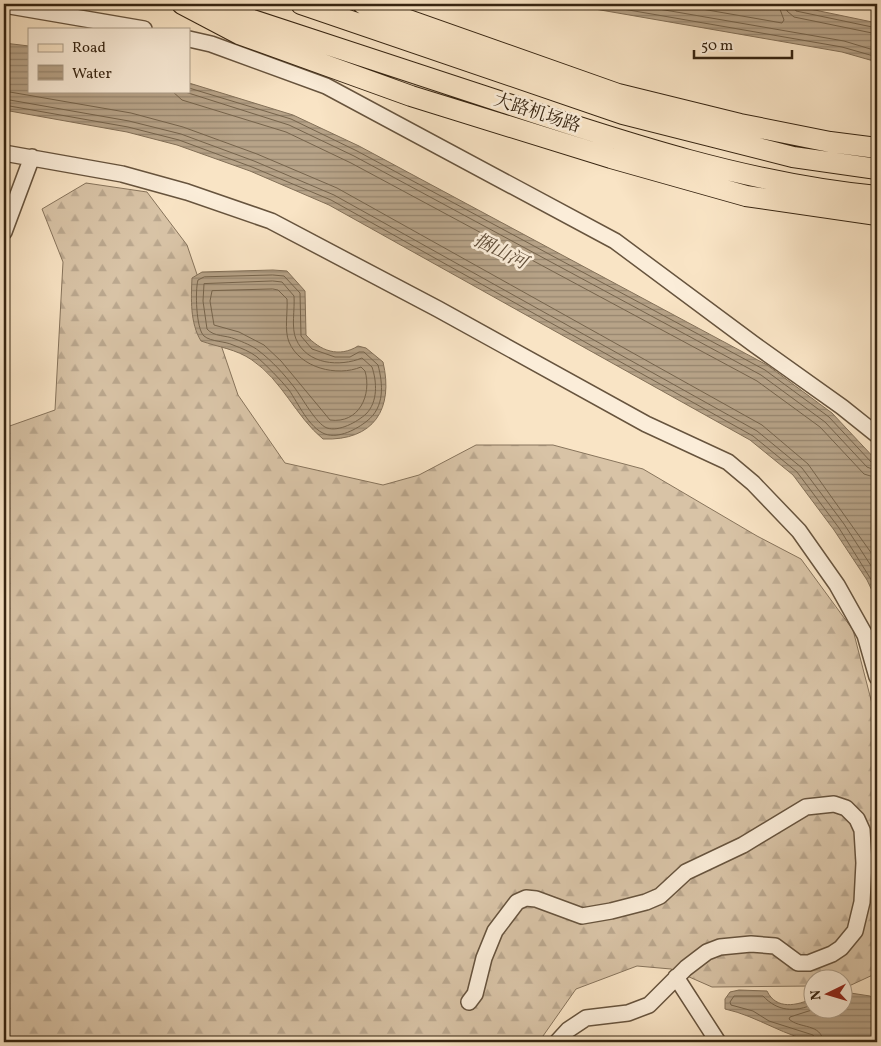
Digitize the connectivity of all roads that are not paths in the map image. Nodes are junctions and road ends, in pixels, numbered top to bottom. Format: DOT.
graph roads {
  1 [pos="182,4"];
  2 [pos="204,4"];
  3 [pos="301,4"];
  4 [pos="363,4"];
  5 [pos="4,5"];
  6 [pos="138,28"];
  7 [pos="190,39"];
  8 [pos="877,148"];
  9 [pos="4,153"];
  10 [pos="32,157"];
  11 [pos="877,169"];
  12 [pos="877,196"];
  13 [pos="877,215"];
  14 [pos="4,232"];
  15 [pos="877,435"];
  16 [pos="877,677"];
  17 [pos="676,977"];
  18 [pos="469,1002"];
  19 [pos="557,1042"];
  20 [pos="718,1042"];
  1 -- 13 [label="main road"];
  2 -- 12 [label="main road, 大路机场路"];
  3 -- 11 [label="main road, 大路机场路"];
  4 -- 8 [label="main road"];
  5 -- 6 [label="street"];
  7 -- 15 [label="street"];
  9 -- 10 [label="street"];
  10 -- 14 [label="street"];
  10 -- 16 [label="street"];
  17 -- 18 [label="street"];
  17 -- 19 [label="street"];
  17 -- 20 [label="street"];
}
